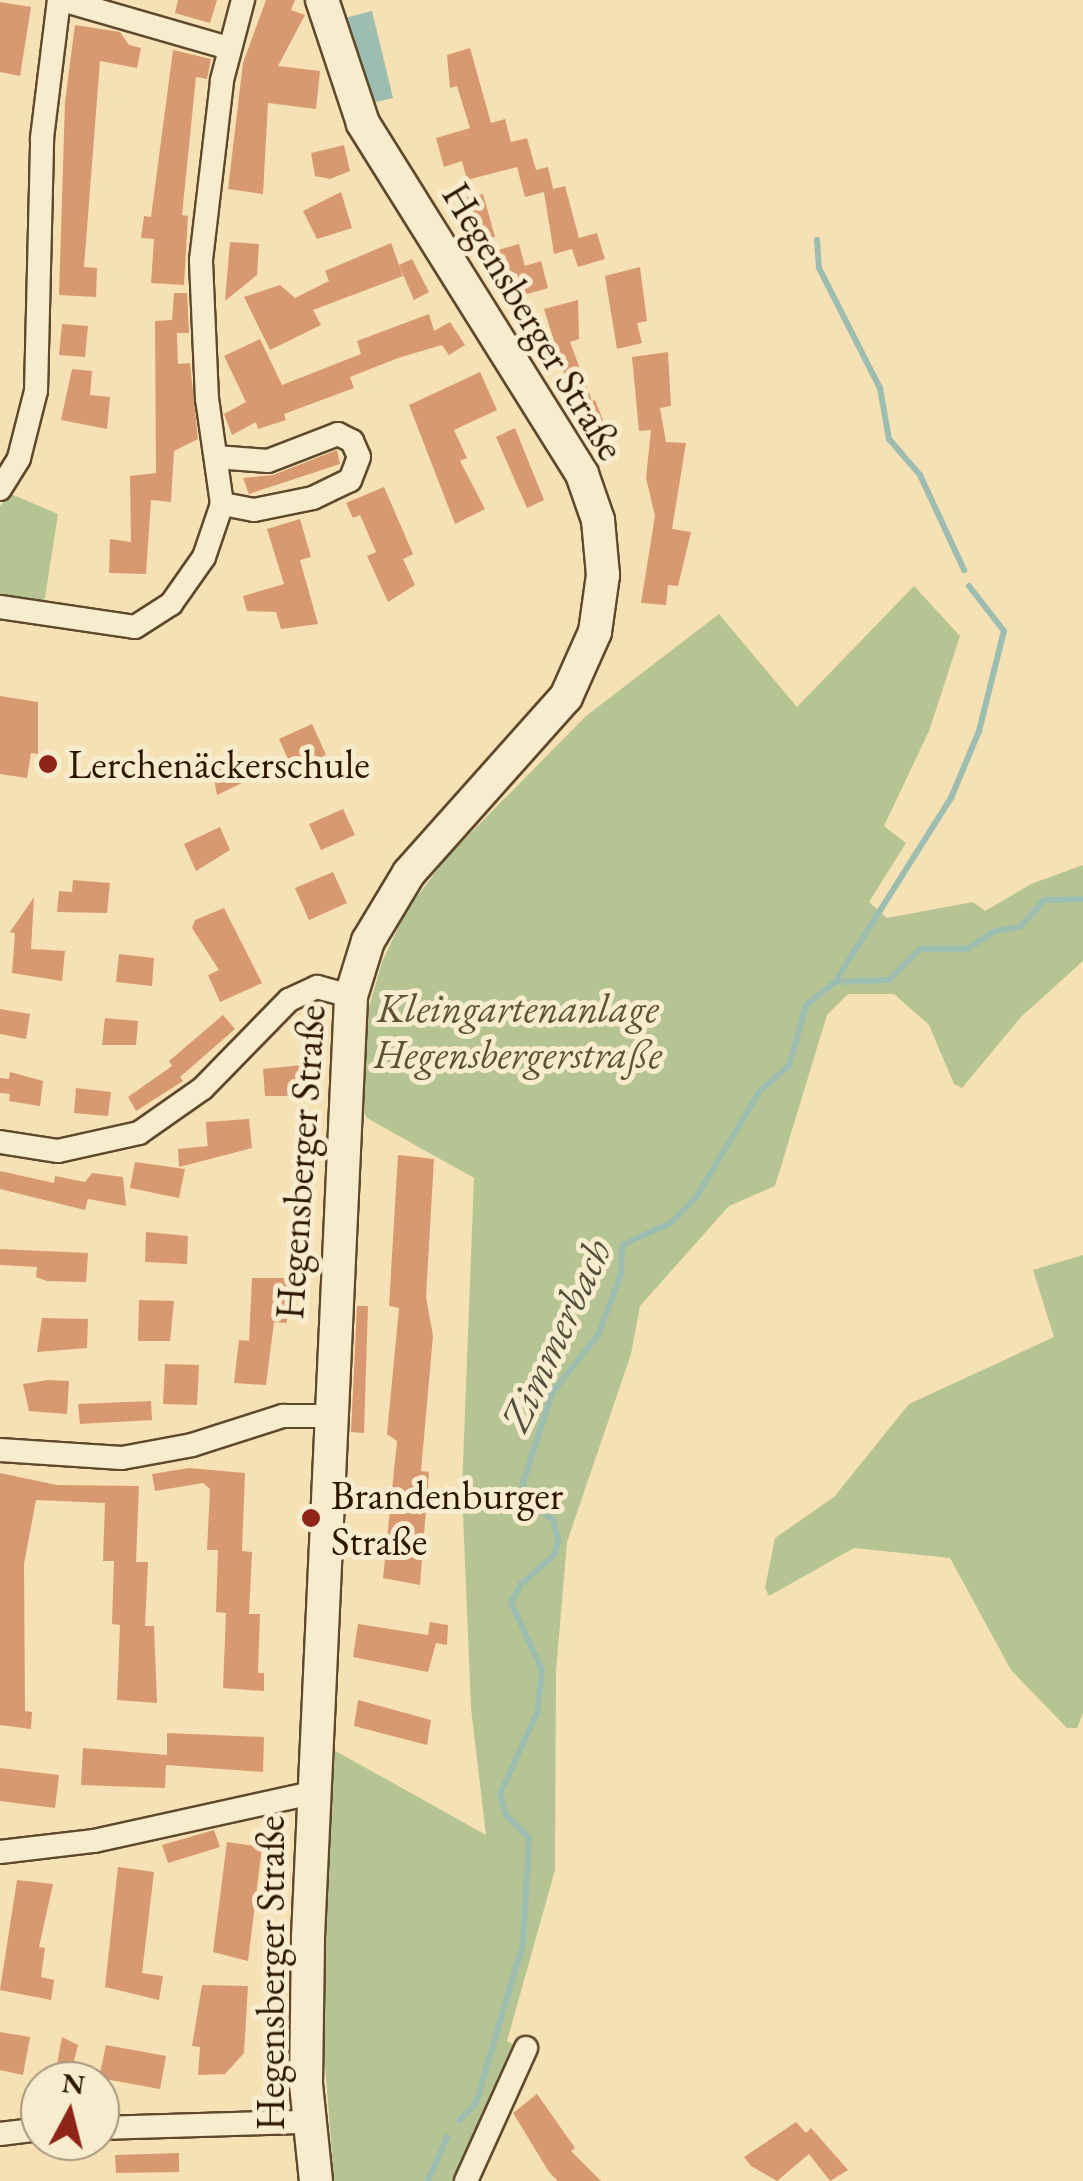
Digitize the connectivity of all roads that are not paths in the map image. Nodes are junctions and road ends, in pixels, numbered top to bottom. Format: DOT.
graph roads {
  1 [pos="60,0"];
  2 [pos="243,0"];
  3 [pos="322,0"];
  4 [pos="228,48"];
  5 [pos="216,457"];
  6 [pos="0,489"];
  7 [pos="222,504"];
  8 [pos="0,607"];
  9 [pos="352,996"];
  10 [pos="0,1142"];
  11 [pos="328,1416"];
  12 [pos="0,1450"];
  13 [pos="312,1794"];
  14 [pos="0,1852"];
  15 [pos="526,2048"];
  16 [pos="308,2122"];
  17 [pos="120,2127"];
  18 [pos="316,2181"];
  19 [pos="466,2181"];
  1 -- 4 [label="street"];
  1 -- 6 [label="street"];
  2 -- 4 [label="street"];
  3 -- 9 [label="street, Hegensberger Straße"];
  4 -- 5 [label="street"];
  5 -- 7 [label="street"];
  5 -- 7 [label="street"];
  7 -- 8 [label="street"];
  9 -- 10 [label="street"];
  9 -- 11 [label="street, Hegensberger Straße"];
  11 -- 12 [label="street"];
  11 -- 13 [label="street, Hegensberger Straße"];
  13 -- 14 [label="street"];
  13 -- 16 [label="street, Hegensberger Straße"];
  15 -- 19 [label="street"];
  16 -- 17 [label="street"];
  16 -- 18 [label="street, Hegensberger Straße"];
}
